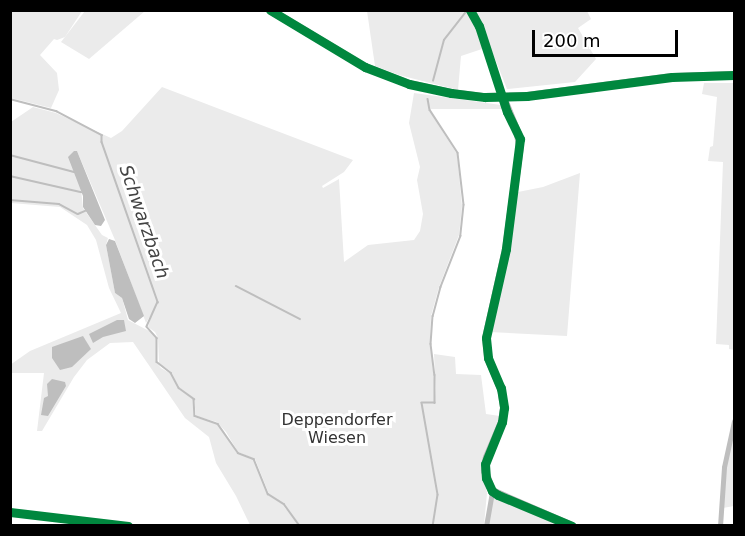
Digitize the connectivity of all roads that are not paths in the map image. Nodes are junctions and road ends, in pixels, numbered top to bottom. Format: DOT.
graph roads {
  1 [pos="270,10"];
  2 [pos="470,10"];
  3 [pos="735,75"];
  4 [pos="503,97"];
  5 [pos="735,421"];
  6 [pos="492,491"];
  7 [pos="10,512"];
  8 [pos="128,525"];
  9 [pos="486,525"];
  10 [pos="572,525"];
  11 [pos="720,525"];
  1 -- 4 [label="street"];
  2 -- 4 [label="street"];
  3 -- 4 [label="street"];
  4 -- 6 [label="street"];
  5 -- 11 [label="street"];
  6 -- 9 [label="street"];
  6 -- 10 [label="street"];
  7 -- 8 [label="street"];
}
